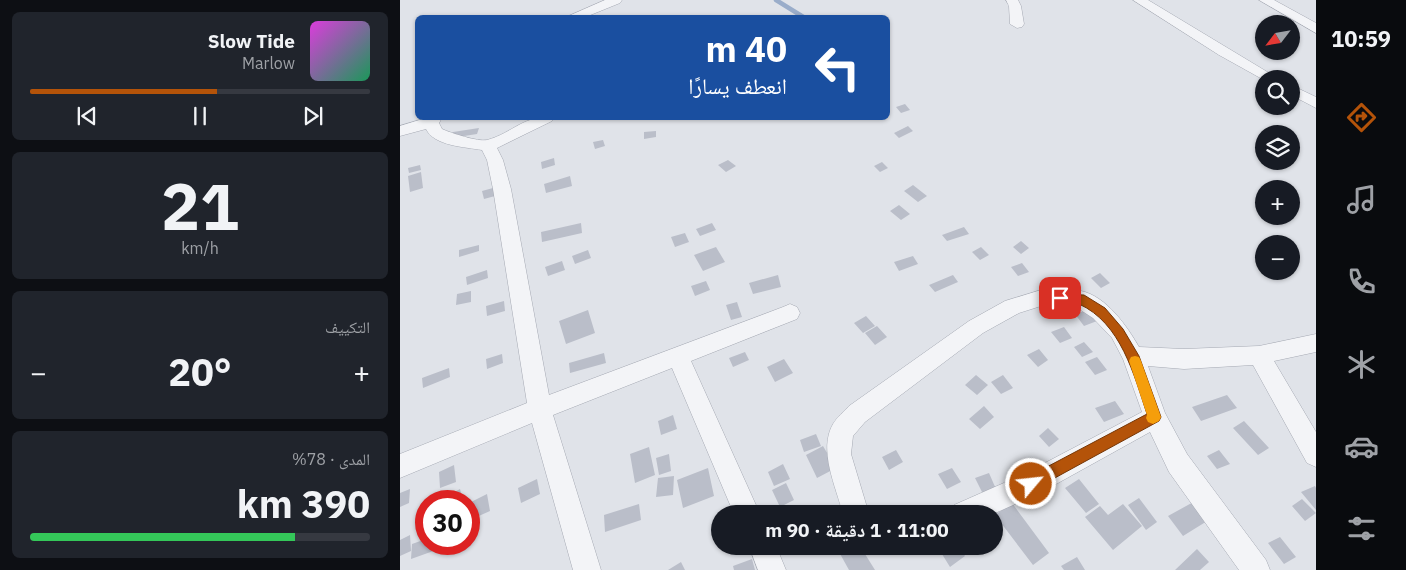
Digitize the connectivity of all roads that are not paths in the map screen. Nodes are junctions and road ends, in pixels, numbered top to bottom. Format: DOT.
graph roads {
  1 [pos="616,0"];
  2 [pos="1012,0"];
  3 [pos="1139,0"];
  4 [pos="1265,0"];
  5 [pos="578,15"];
  6 [pos="1017,24"];
  7 [pos="1316,29"];
  8 [pos="1256,70"];
  9 [pos="1300,94"];
  10 [pos="1316,103"];
  11 [pos="432,120"];
  12 [pos="542,120"];
  13 [pos="400,131"];
  14 [pos="488,146"];
  15 [pos="790,313"];
  16 [pos="1316,344"];
  17 [pos="1259,354"];
  18 [pos="678,356"];
  19 [pos="1133,356"];
  20 [pos="540,409"];
  21 [pos="1154,417"];
  22 [pos="1316,455"];
  23 [pos="400,466"];
  24 [pos="744,505"];
  25 [pos="853,505"];
  26 [pos="983,505"];
  27 [pos="766,555"];
  28 [pos="587,570"];
  29 [pos="772,570"];
  30 [pos="1256,570"];
  1 -- 5 [label="street"];
  2 -- 6 [label="street"];
  3 -- 8 [label="street"];
  4 -- 7 [label="street"];
  9 -- 10 [label="street"];
  11 -- 13 [label="street"];
  11 -- 14 [label="street"];
  12 -- 14 [label="street"];
  14 -- 20 [label="street"];
  15 -- 18 [label="street"];
  16 -- 17 [label="street"];
  17 -- 19 [label="street"];
  17 -- 22 [label="street"];
  18 -- 20 [label="street"];
  18 -- 24 [label="street"];
  19 -- 21 [label="street"];
  19 -- 25 [label="street"];
  20 -- 23 [label="street"];
  20 -- 28 [label="street"];
  21 -- 26 [label="street"];
  21 -- 30 [label="street"];
  27 -- 29 [label="street"];
}
